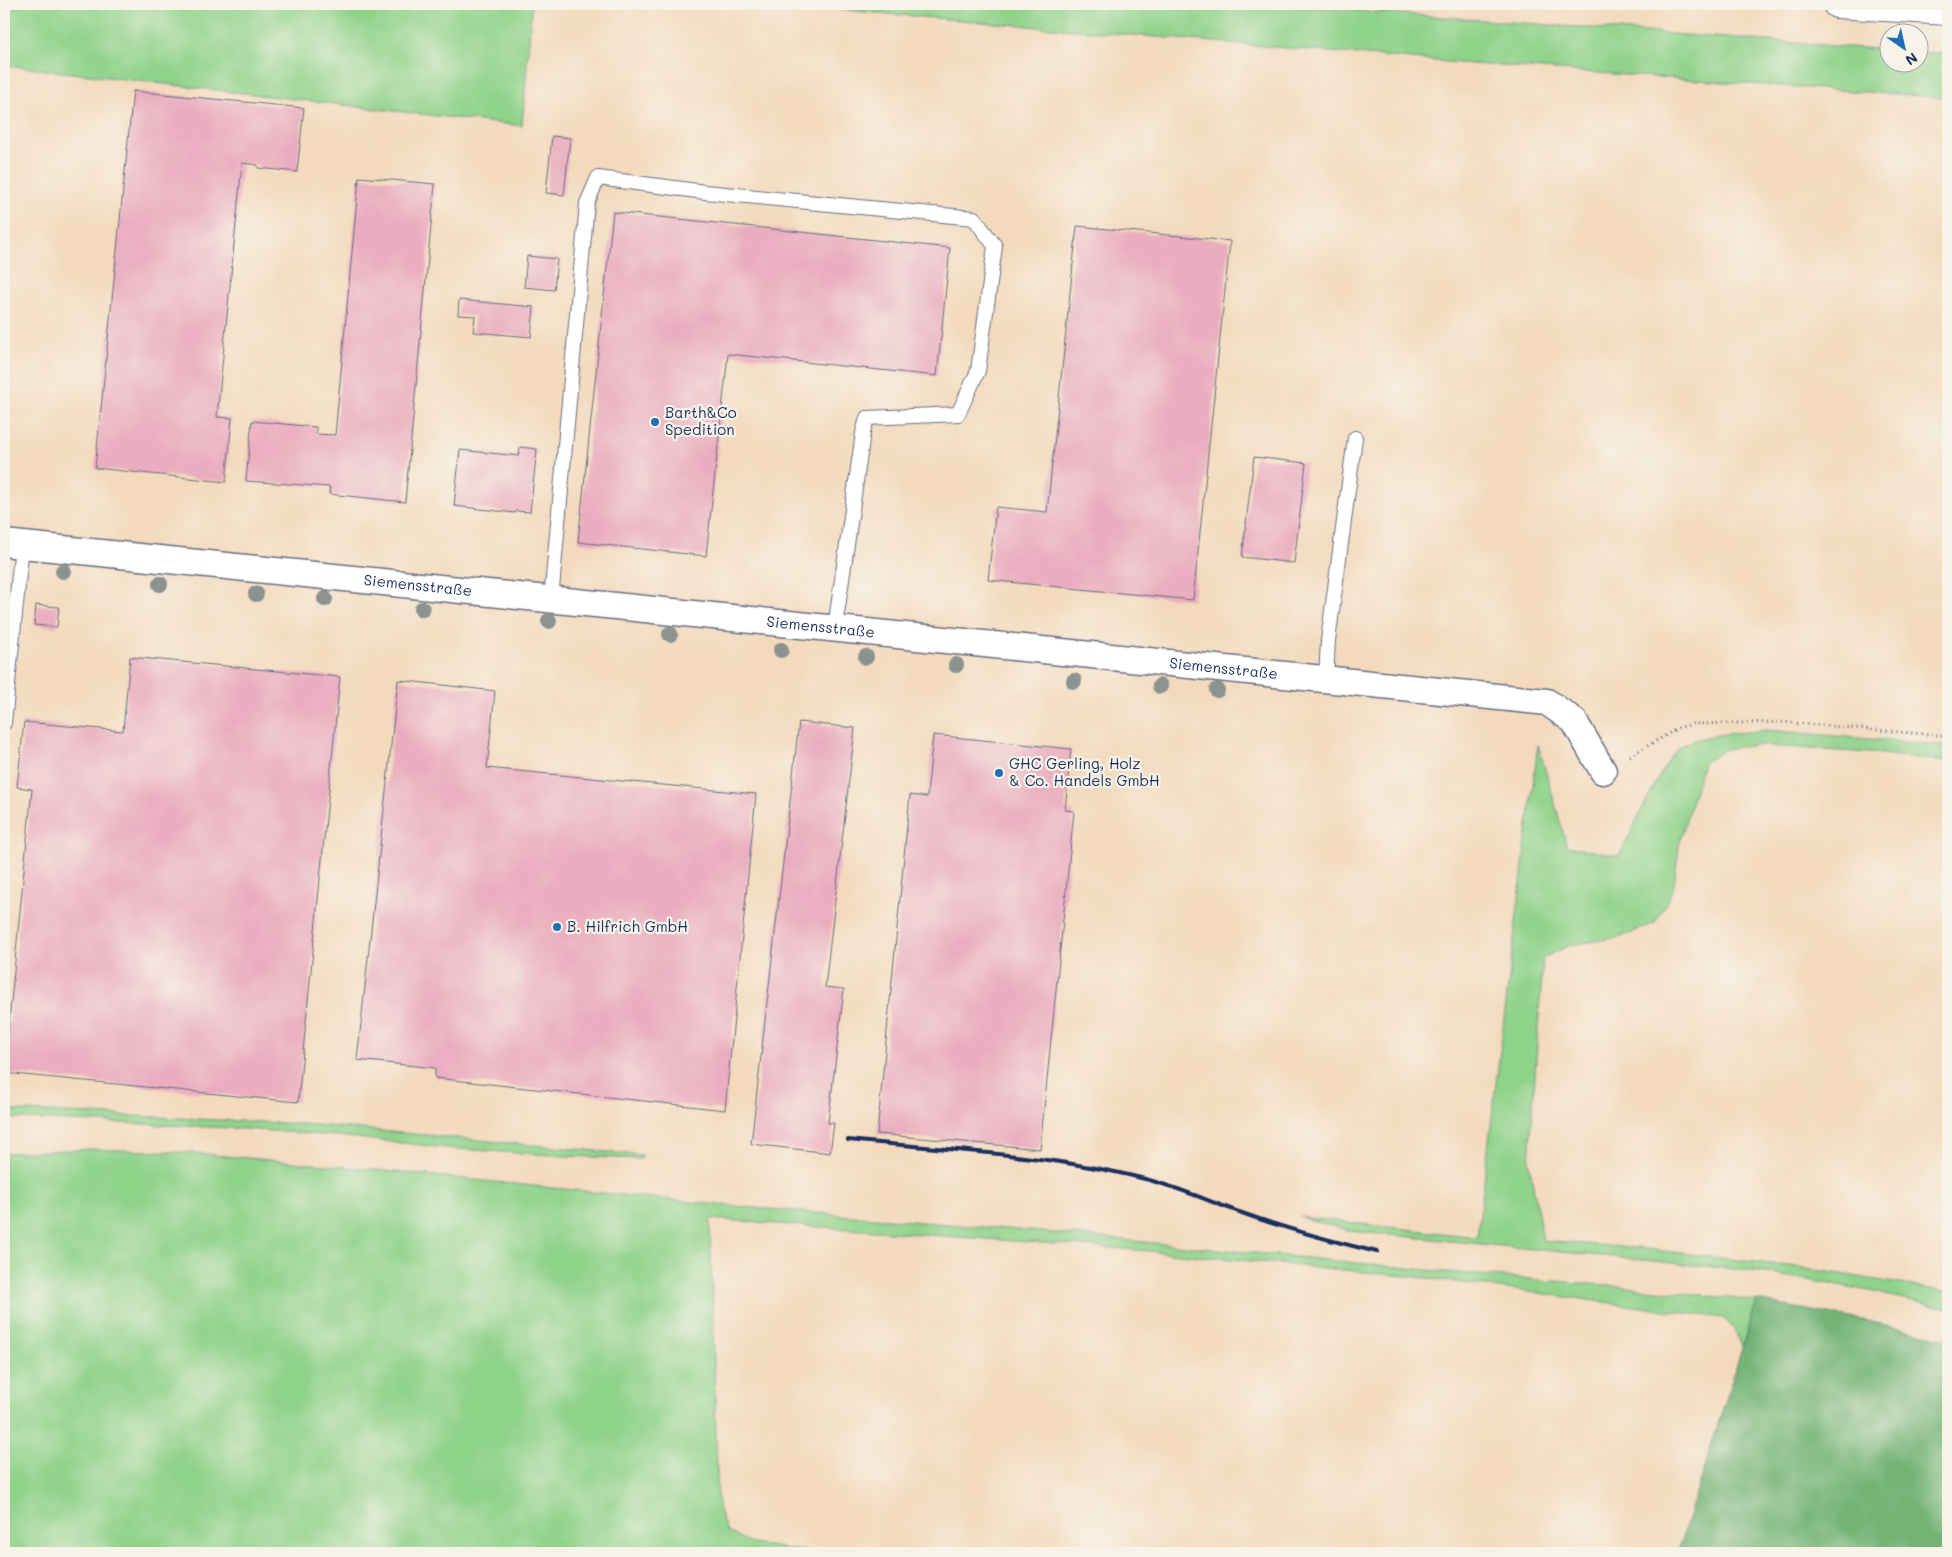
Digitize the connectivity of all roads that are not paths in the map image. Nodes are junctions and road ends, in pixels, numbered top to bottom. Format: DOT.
graph roads {
  1 [pos="1837,4"];
  2 [pos="1948,11"];
  3 [pos="1355,438"];
  4 [pos="13,544"];
  5 [pos="551,600"];
  6 [pos="835,628"];
  7 [pos="1326,678"];
  8 [pos="4,723"];
  9 [pos="1604,771"];
  1 -- 2 [label="highway"];
  3 -- 7 [label="lane"];
  4 -- 5 [label="street, Siemensstraße"];
  4 -- 8 [label="lane"];
  5 -- 6 [label="street, Siemensstraße"];
  5 -- 6 [label="lane"];
  6 -- 7 [label="street, Siemensstraße"];
  7 -- 9 [label="street, Siemensstraße"];
}
